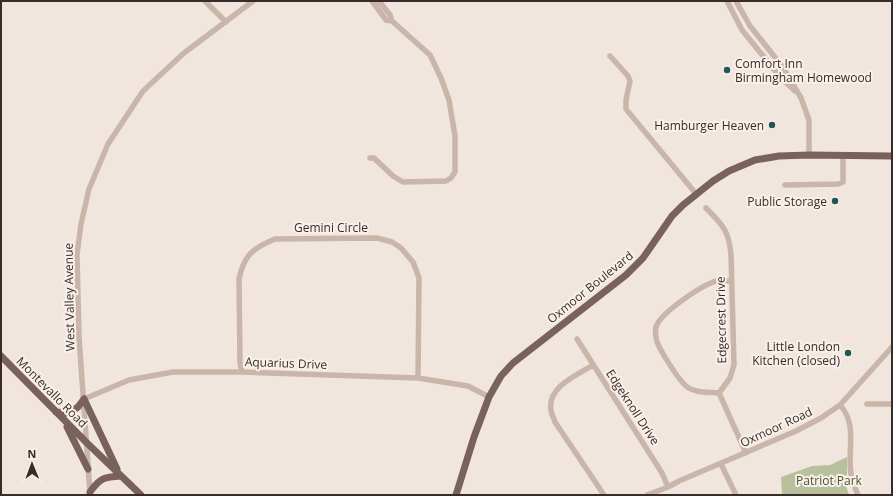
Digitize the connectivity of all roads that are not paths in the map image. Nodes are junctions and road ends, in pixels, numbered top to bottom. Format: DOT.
graph roads {
  1 [pos="205,1"];
  2 [pos="252,1"];
  3 [pos="372,1"];
  4 [pos="727,1"];
  5 [pos="736,1"];
  6 [pos="380,5"];
  7 [pos="226,22"];
  8 [pos="610,56"];
  9 [pos="801,98"];
  10 [pos="809,155"];
  11 [pos="842,155"];
  12 [pos="892,156"];
  13 [pos="370,158"];
  14 [pos="785,185"];
  15 [pos="697,195"];
  16 [pos="706,208"];
  17 [pos="732,280"];
  18 [pos="577,340"];
  19 [pos="892,347"];
  20 [pos="2,357"];
  21 [pos="593,365"];
  22 [pos="242,372"];
  23 [pos="418,378"];
  24 [pos="718,393"];
  25 [pos="489,397"];
  26 [pos="84,399"];
  27 [pos="867,404"];
  28 [pos="892,404"];
  29 [pos="840,405"];
  30 [pos="56,412"];
  31 [pos="63,420"];
  32 [pos="87,443"];
  33 [pos="746,453"];
  34 [pos="721,464"];
  35 [pos="88,469"];
  36 [pos="121,476"];
  37 [pos="668,487"];
  38 [pos="90,493"];
  39 [pos="141,495"];
  40 [pos="456,495"];
  41 [pos="604,495"];
  42 [pos="650,495"];
  43 [pos="736,495"];
  44 [pos="858,495"];
  1 -- 7 [label="street"];
  2 -- 7 [label="street, West Valley Avenue"];
  3 -- 6 [label="street"];
  4 -- 9 [label="street"];
  5 -- 9 [label="street"];
  6 -- 13 [label="street"];
  7 -- 26 [label="street, West Valley Avenue"];
  8 -- 15 [label="street"];
  9 -- 10 [label="street"];
  10 -- 11 [label="main road, Oxmoor Boulevard"];
  10 -- 15 [label="main road, Oxmoor Boulevard"];
  11 -- 12 [label="main road, Oxmoor Boulevard"];
  11 -- 14 [label="street"];
  15 -- 25 [label="main road, Oxmoor Boulevard"];
  16 -- 17 [label="street, Edgecrest Drive"];
  17 -- 24 [label="street, Edgecrest Drive"];
  17 -- 24 [label="street"];
  18 -- 21 [label="street, Edgeknoll Drive"];
  19 -- 29 [label="street, Oxmoor Road"];
  20 -- 30 [label="main road, Montevallo Road"];
  21 -- 37 [label="street, Edgeknoll Drive"];
  21 -- 41 [label="street"];
  22 -- 23 [label="street, Aquarius Drive"];
  22 -- 23 [label="street, Gemini Circle"];
  22 -- 26 [label="street, Aquarius Drive"];
  23 -- 25 [label="street, Aquarius Drive"];
  24 -- 33 [label="street"];
  25 -- 40 [label="main road, Oxmoor Boulevard"];
  26 -- 30 [label="main road"];
  26 -- 32 [label="street, West Valley Avenue"];
  26 -- 36 [label="main road"];
  27 -- 28 [label="street"];
  29 -- 33 [label="street, Oxmoor Road"];
  29 -- 44 [label="street"];
  30 -- 31 [label="main road, Montevallo Road"];
  31 -- 32 [label="main road, Montevallo Road"];
  31 -- 35 [label="main road"];
  32 -- 35 [label="street, West Valley Avenue"];
  32 -- 36 [label="main road, Montevallo Road"];
  33 -- 34 [label="street, Oxmoor Road"];
  34 -- 37 [label="street, Oxmoor Road"];
  34 -- 43 [label="street"];
  35 -- 38 [label="street, West Valley Avenue"];
  36 -- 38 [label="main road"];
  36 -- 39 [label="main road, Montevallo Road"];
  37 -- 42 [label="street, Oxmoor Road"];
}
